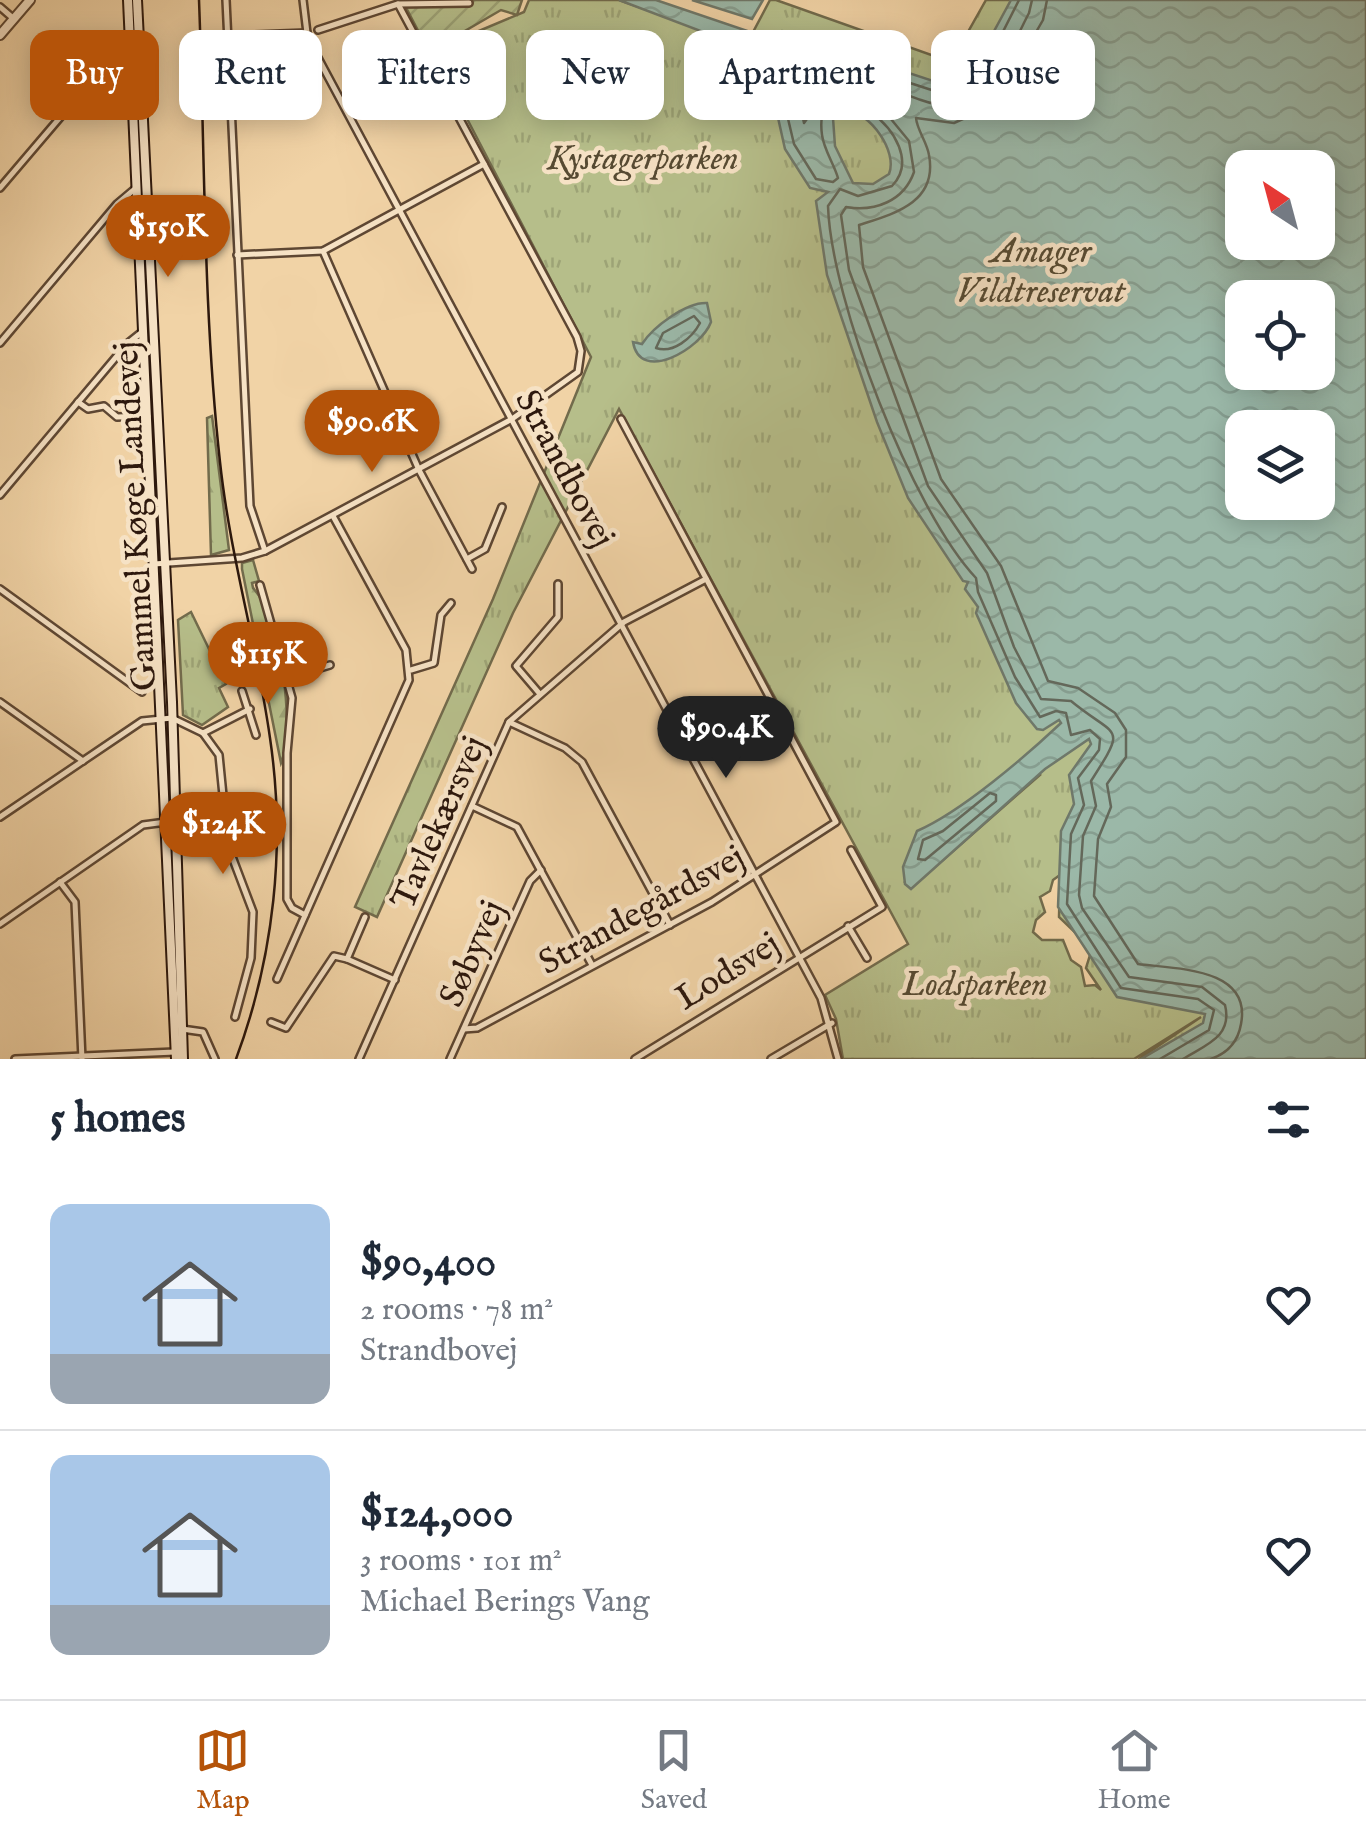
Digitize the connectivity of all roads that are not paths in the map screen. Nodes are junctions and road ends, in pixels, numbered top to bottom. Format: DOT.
graph roads {
  1 [pos="30,0"];
  2 [pos="128,0"];
  3 [pos="137,0"];
  4 [pos="226,0"];
  5 [pos="304,0"];
  6 [pos="469,2"];
  7 [pos="398,4"];
  8 [pos="0,7"];
  9 [pos="14,19"];
  10 [pos="129,30"];
  11 [pos="228,30"];
  12 [pos="307,30"];
  13 [pos="318,30"];
  14 [pos="0,36"];
  15 [pos="322,62"];
  16 [pos="58,120"];
  17 [pos="133,120"];
  18 [pos="231,120"];
  19 [pos="484,164"];
  20 [pos="0,188"];
  21 [pos="136,188"];
  22 [pos="137,203"];
  23 [pos="117,204"];
  24 [pos="399,210"];
  25 [pos="323,251"];
  26 [pos="237,255"];
  27 [pos="143,332"];
  28 [pos="0,342"];
  29 [pos="127,344"];
  30 [pos="144,350"];
  31 [pos="78,402"];
  32 [pos="148,416"];
  33 [pos="620,418"];
  34 [pos="512,419"];
  35 [pos="419,470"];
  36 [pos="0,495"];
  37 [pos="502,507"];
  38 [pos="334,516"];
  39 [pos="265,551"];
  40 [pos="467,559"];
  41 [pos="166,563"];
  42 [pos="154,564"];
  43 [pos="472,569"];
  44 [pos="706,578"];
  45 [pos="558,584"];
  46 [pos="260,586"];
  47 [pos="0,589"];
  48 [pos="451,602"];
  49 [pos="622,624"];
  50 [pos="330,665"];
  51 [pos="410,670"];
  52 [pos="289,678"];
  53 [pos="242,690"];
  54 [pos="142,692"];
  55 [pos="540,694"];
  56 [pos="0,702"];
  57 [pos="250,709"];
  58 [pos="162,717"];
  59 [pos="172,718"];
  60 [pos="509,722"];
  61 [pos="204,733"];
  62 [pos="256,735"];
  63 [pos="82,762"];
  64 [pos="0,806"];
  65 [pos="472,806"];
  66 [pos="8,812"];
  67 [pos="0,818"];
  68 [pos="166,822"];
  69 [pos="852,850"];
  70 [pos="542,870"];
  71 [pos="756,874"];
  72 [pos="60,882"];
  73 [pos="305,915"];
  74 [pos="365,916"];
  75 [pos="0,924"];
  76 [pos="670,925"];
  77 [pos="848,926"];
  78 [pos="798,955"];
  79 [pos="867,958"];
  80 [pos="347,959"];
  81 [pos="592,966"];
  82 [pos="278,979"];
  83 [pos="395,980"];
  84 [pos="235,1017"];
  85 [pos="271,1022"];
  86 [pos="832,1023"];
  87 [pos="464,1029"];
  88 [pos="182,1030"];
  89 [pos="82,1057"];
  90 [pos="178,1057"];
  91 [pos="15,1059"];
  92 [pos="215,1059"];
  93 [pos="360,1059"];
  94 [pos="450,1059"];
  95 [pos="635,1059"];
  96 [pos="771,1059"];
  97 [pos="838,1059"];
  1 -- 9 [label="main road"];
  2 -- 10 [label="main road, Gammel Køge Landevej"];
  3 -- 41 [label="main road, Gammel Køge Landevej"];
  4 -- 11 [label="street"];
  5 -- 12 [label="street, Strandbovej"];
  6 -- 7 [label="street"];
  7 -- 13 [label="street"];
  7 -- 19 [label="street"];
  8 -- 9 [label="street"];
  9 -- 14 [label="main road"];
  15 -- 24 [label="street, Strandbovej"];
  16 -- 20 [label="street"];
  17 -- 21 [label="main road, Gammel Køge Landevej"];
  18 -- 26 [label="street"];
  19 -- 24 [label="street"];
  19 -- 34 [label="street"];
  21 -- 22 [label="main road, Gammel Køge Landevej"];
  21 -- 23 [label="street"];
  22 -- 23 [label="street"];
  22 -- 27 [label="main road, Gammel Køge Landevej"];
  23 -- 28 [label="street"];
  24 -- 25 [label="street"];
  24 -- 34 [label="street, Strandbovej"];
  25 -- 26 [label="street"];
  25 -- 35 [label="street"];
  26 -- 39 [label="street"];
  27 -- 29 [label="street"];
  27 -- 30 [label="main road, Gammel Køge Landevej"];
  29 -- 30 [label="street"];
  29 -- 31 [label="street"];
  30 -- 32 [label="main road, Gammel Køge Landevej"];
  31 -- 32 [label="street, Gammel Køge Landevej"];
  31 -- 36 [label="street"];
  32 -- 42 [label="main road, Gammel Køge Landevej"];
  33 -- 44 [label="street"];
  34 -- 35 [label="street"];
  34 -- 49 [label="street, Strandbovej"];
  35 -- 38 [label="street"];
  35 -- 40 [label="street"];
  37 -- 40 [label="street"];
  38 -- 39 [label="street"];
  38 -- 51 [label="street"];
  39 -- 41 [label="street"];
  40 -- 43 [label="street"];
  41 -- 42 [label="street"];
  41 -- 59 [label="main road, Gammel Køge Landevej"];
  42 -- 58 [label="main road, Gammel Køge Landevej"];
  44 -- 49 [label="street, Tavlekærsvej"];
  44 -- 71 [label="street, Strandegårdsvej"];
  45 -- 55 [label="street"];
  46 -- 52 [label="street"];
  47 -- 54 [label="street"];
  48 -- 51 [label="street"];
  49 -- 55 [label="street, Tavlekærsvej"];
  49 -- 71 [label="street, Strandbovej"];
  50 -- 52 [label="street"];
  51 -- 73 [label="street"];
  52 -- 73 [label="street"];
  53 -- 57 [label="street"];
  55 -- 60 [label="street, Tavlekærsvej"];
  56 -- 63 [label="street"];
  57 -- 61 [label="street"];
  57 -- 62 [label="street"];
  58 -- 59 [label="street"];
  58 -- 63 [label="street"];
  58 -- 68 [label="main road, Gammel Køge Landevej"];
  59 -- 61 [label="street"];
  59 -- 88 [label="main road, Gammel Køge Landevej"];
  60 -- 65 [label="street, Tavlekærsvej"];
  60 -- 76 [label="street"];
  61 -- 84 [label="street"];
  63 -- 66 [label="street"];
  64 -- 66 [label="street"];
  65 -- 70 [label="street"];
  65 -- 83 [label="street, Tavlekærsvej"];
  66 -- 67 [label="street"];
  68 -- 72 [label="street"];
  68 -- 90 [label="main road, Gammel Køge Landevej"];
  69 -- 77 [label="street, Lodsvej"];
  70 -- 81 [label="street"];
  70 -- 87 [label="street, Søbyvej"];
  71 -- 76 [label="street, Strandegårdsvej"];
  71 -- 78 [label="street, Strandbovej"];
  72 -- 75 [label="street"];
  72 -- 89 [label="street"];
  73 -- 82 [label="street"];
  74 -- 80 [label="street, Tavlekærsvej"];
  76 -- 81 [label="street, Strandegårdsvej"];
  77 -- 78 [label="street, Lodsvej"];
  77 -- 79 [label="street"];
  78 -- 86 [label="street, Strandbovej"];
  78 -- 95 [label="street, Lodsvej"];
  80 -- 83 [label="street"];
  80 -- 85 [label="street, Tavlekærsvej"];
  81 -- 87 [label="street, Strandegårdsvej"];
  83 -- 93 [label="street, Tavlekærsvej"];
  86 -- 96 [label="street"];
  86 -- 97 [label="street, Strandbovej"];
  87 -- 94 [label="street, Søbyvej"];
  88 -- 90 [label="main road, Gammel Køge Landevej"];
  88 -- 92 [label="street"];
  89 -- 90 [label="street"];
  89 -- 91 [label="street"];
}
